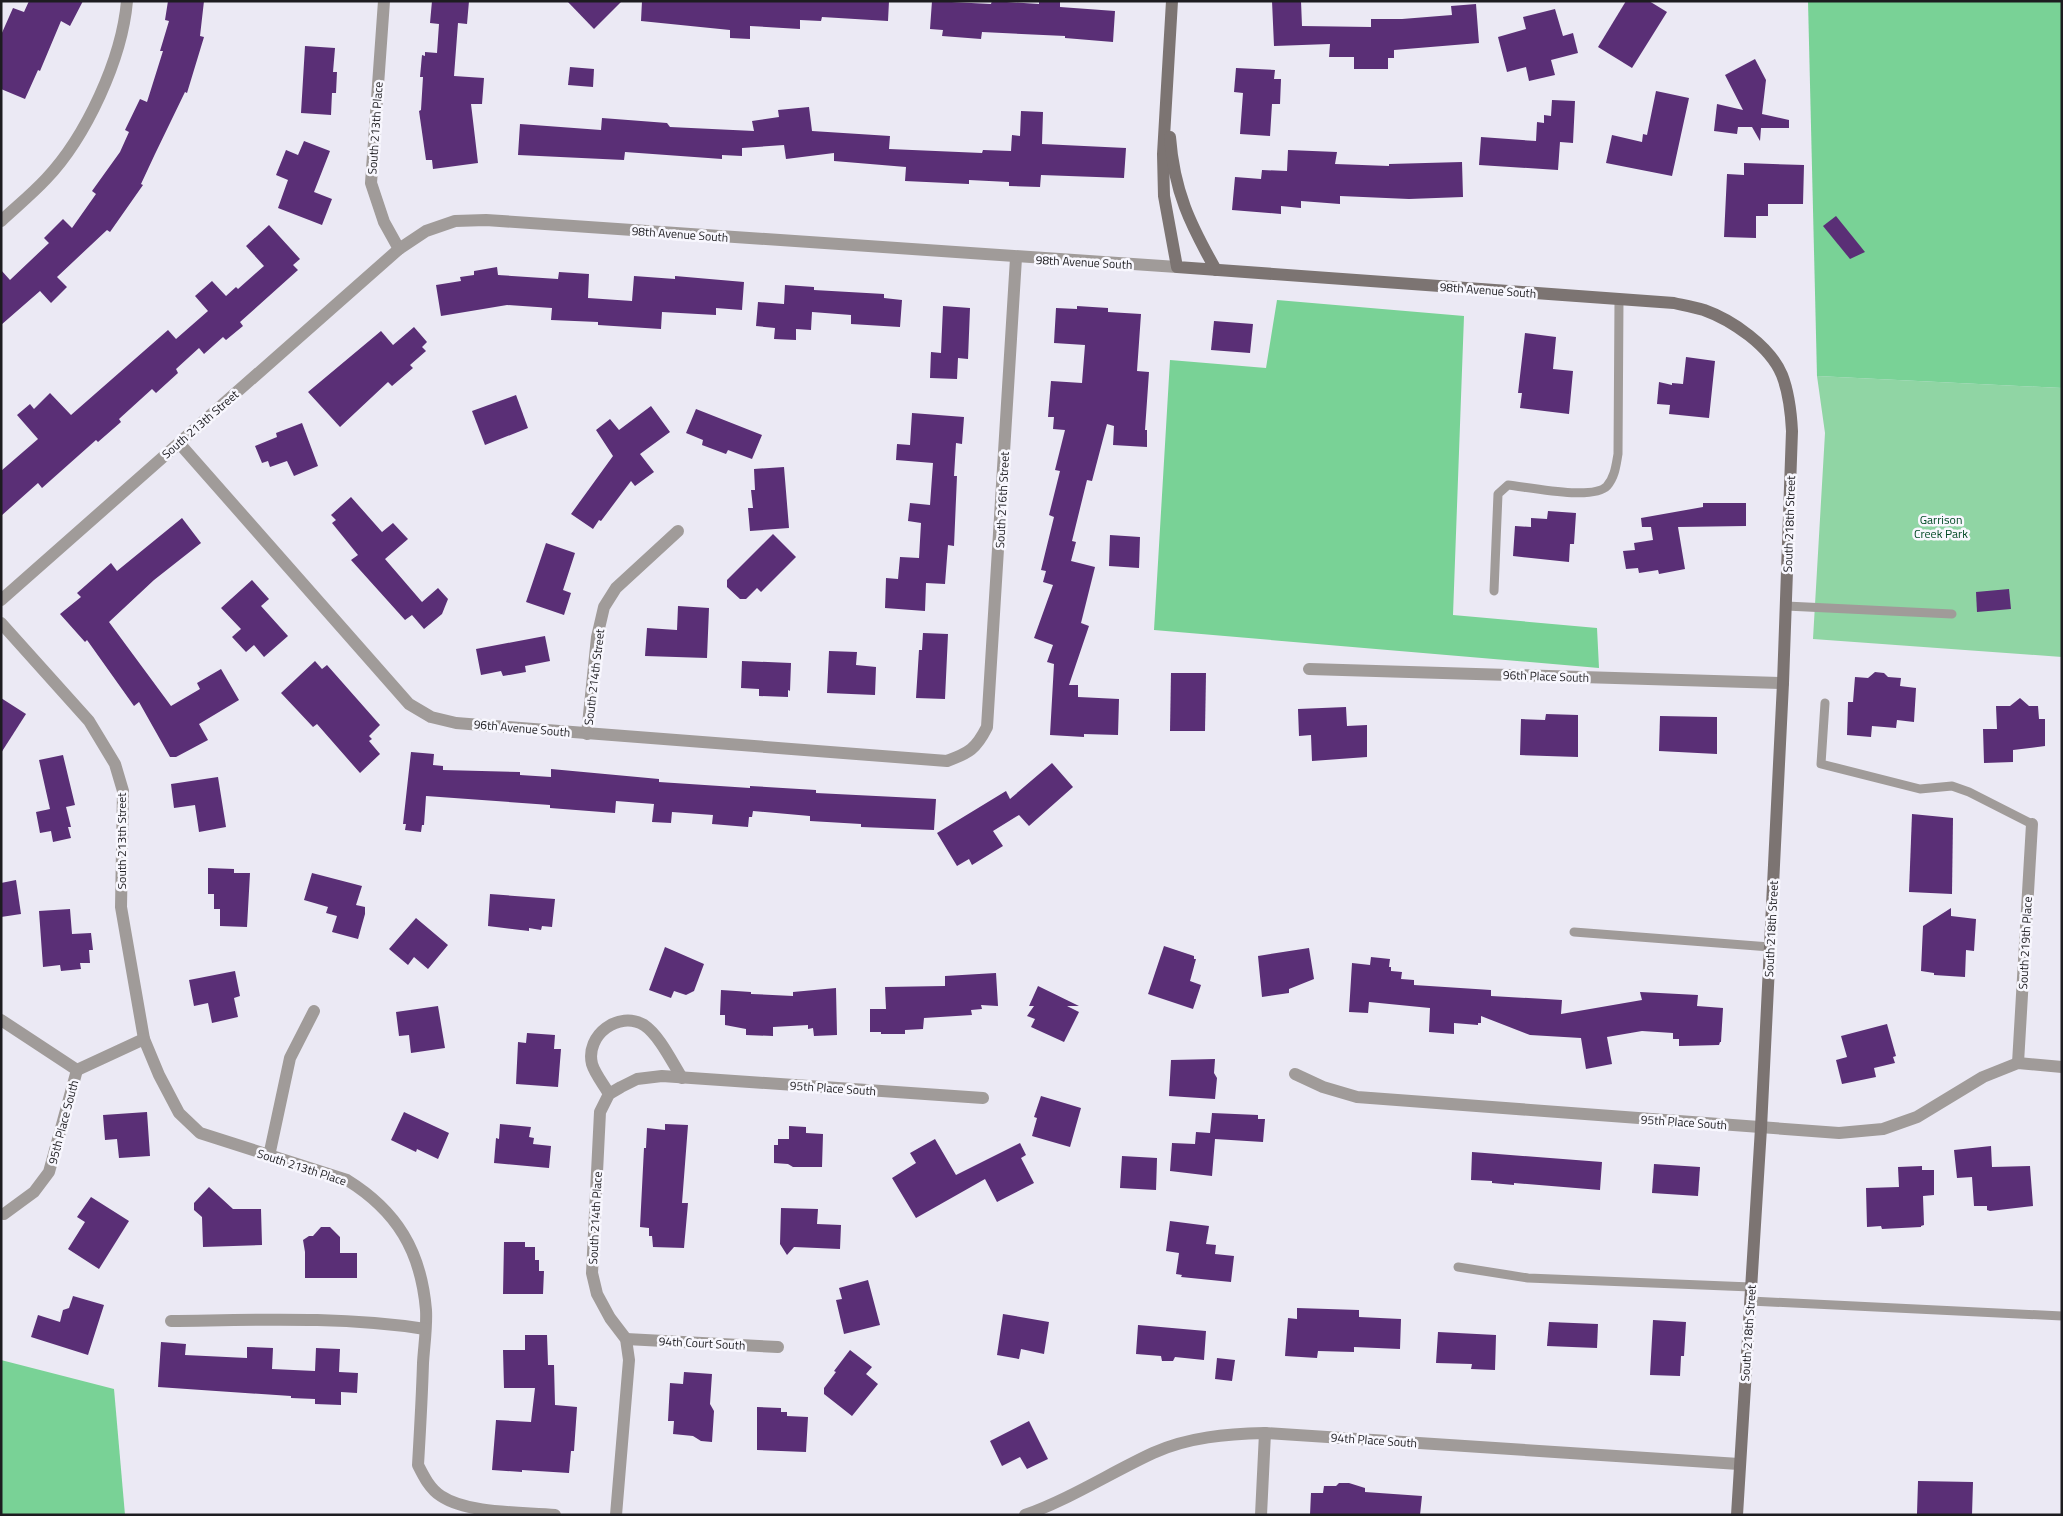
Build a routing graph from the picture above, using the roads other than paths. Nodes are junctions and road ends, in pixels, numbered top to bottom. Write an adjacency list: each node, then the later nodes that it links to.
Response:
1 (127, 1): 5 (street)
2 (384, 1): 6 (street, South 213th Place)
3 (1172, 1): 4 (street)
4 (1167, 100): 8 (street); 9 (street)
5 (1, 221)
6 (399, 249): 7 (street, 98th Avenue South); 12 (street, South 213th Street)
7 (1016, 258): 8 (street, 98th Avenue South); 23 (street, South 216th Street)
8 (1177, 267): 9 (street, 98th Avenue South)
9 (1216, 270): 10 (street, 98th Avenue South)
10 (1619, 299): 11 (street, 98th Avenue South); 14 (lane)
11 (1764, 349): 16 (street, South 218th Street)
12 (179, 443): 15 (street, South 213th Street); 22 (street, 96th Avenue South)
13 (678, 531): 22 (street, South 214th Street)
14 (1494, 591)
15 (1, 600)
16 (1786, 606): 17 (lane); 20 (street, South 218th Street)
17 (1952, 614)
18 (1, 623): 29 (street, South 213th Street)
19 (1309, 669): 20 (street, 96th Place South)
20 (1784, 684): 26 (street, South 218th Street)
21 (1825, 703): 24 (lane)
22 (587, 734): 23 (street, 96th Avenue South)
23 (980, 741)
24 (2032, 824): 30 (street, South 219th Place)
25 (1574, 932): 26 (lane)
26 (1770, 947): 37 (street, South 218th Street)
27 (314, 1011): 38 (street)
28 (1, 1020): 32 (street)
29 (144, 1039): 32 (street); 38 (street, South 213th Place)
30 (2018, 1063): 31 (street, 95th Place South); 37 (street, 95th Place South)
31 (2062, 1067)
32 (77, 1070): 39 (street, 95th Place South)
33 (1295, 1074): 37 (street, 95th Place South)
34 (682, 1078): 35 (street, 95th Place South); 35 (street); 36 (street, 95th Place South)
35 (609, 1094): 46 (street, South 214th Place)
36 (983, 1098)
37 (1761, 1128): 41 (street, South 218th Street)
38 (269, 1156): 45 (street, South 213th Place)
39 (4, 1214)
40 (1458, 1267): 41 (lane)
41 (1751, 1286): 42 (street, South 218th Street)
42 (1750, 1301): 43 (lane); 49 (street, South 218th Street)
43 (2062, 1316)
44 (171, 1322): 45 (street)
45 (425, 1330): 50 (street, South 213th Place)
46 (626, 1339): 47 (street, 94th Court South); 51 (street)
47 (778, 1347)
48 (1265, 1433): 49 (street, 94th Place South); 52 (street, 94th Place South); 53 (street)
49 (1739, 1464): 54 (street, South 218th Street)
50 (555, 1515)
51 (616, 1515)
52 (1025, 1515)
53 (1261, 1515)
54 (1737, 1515)

